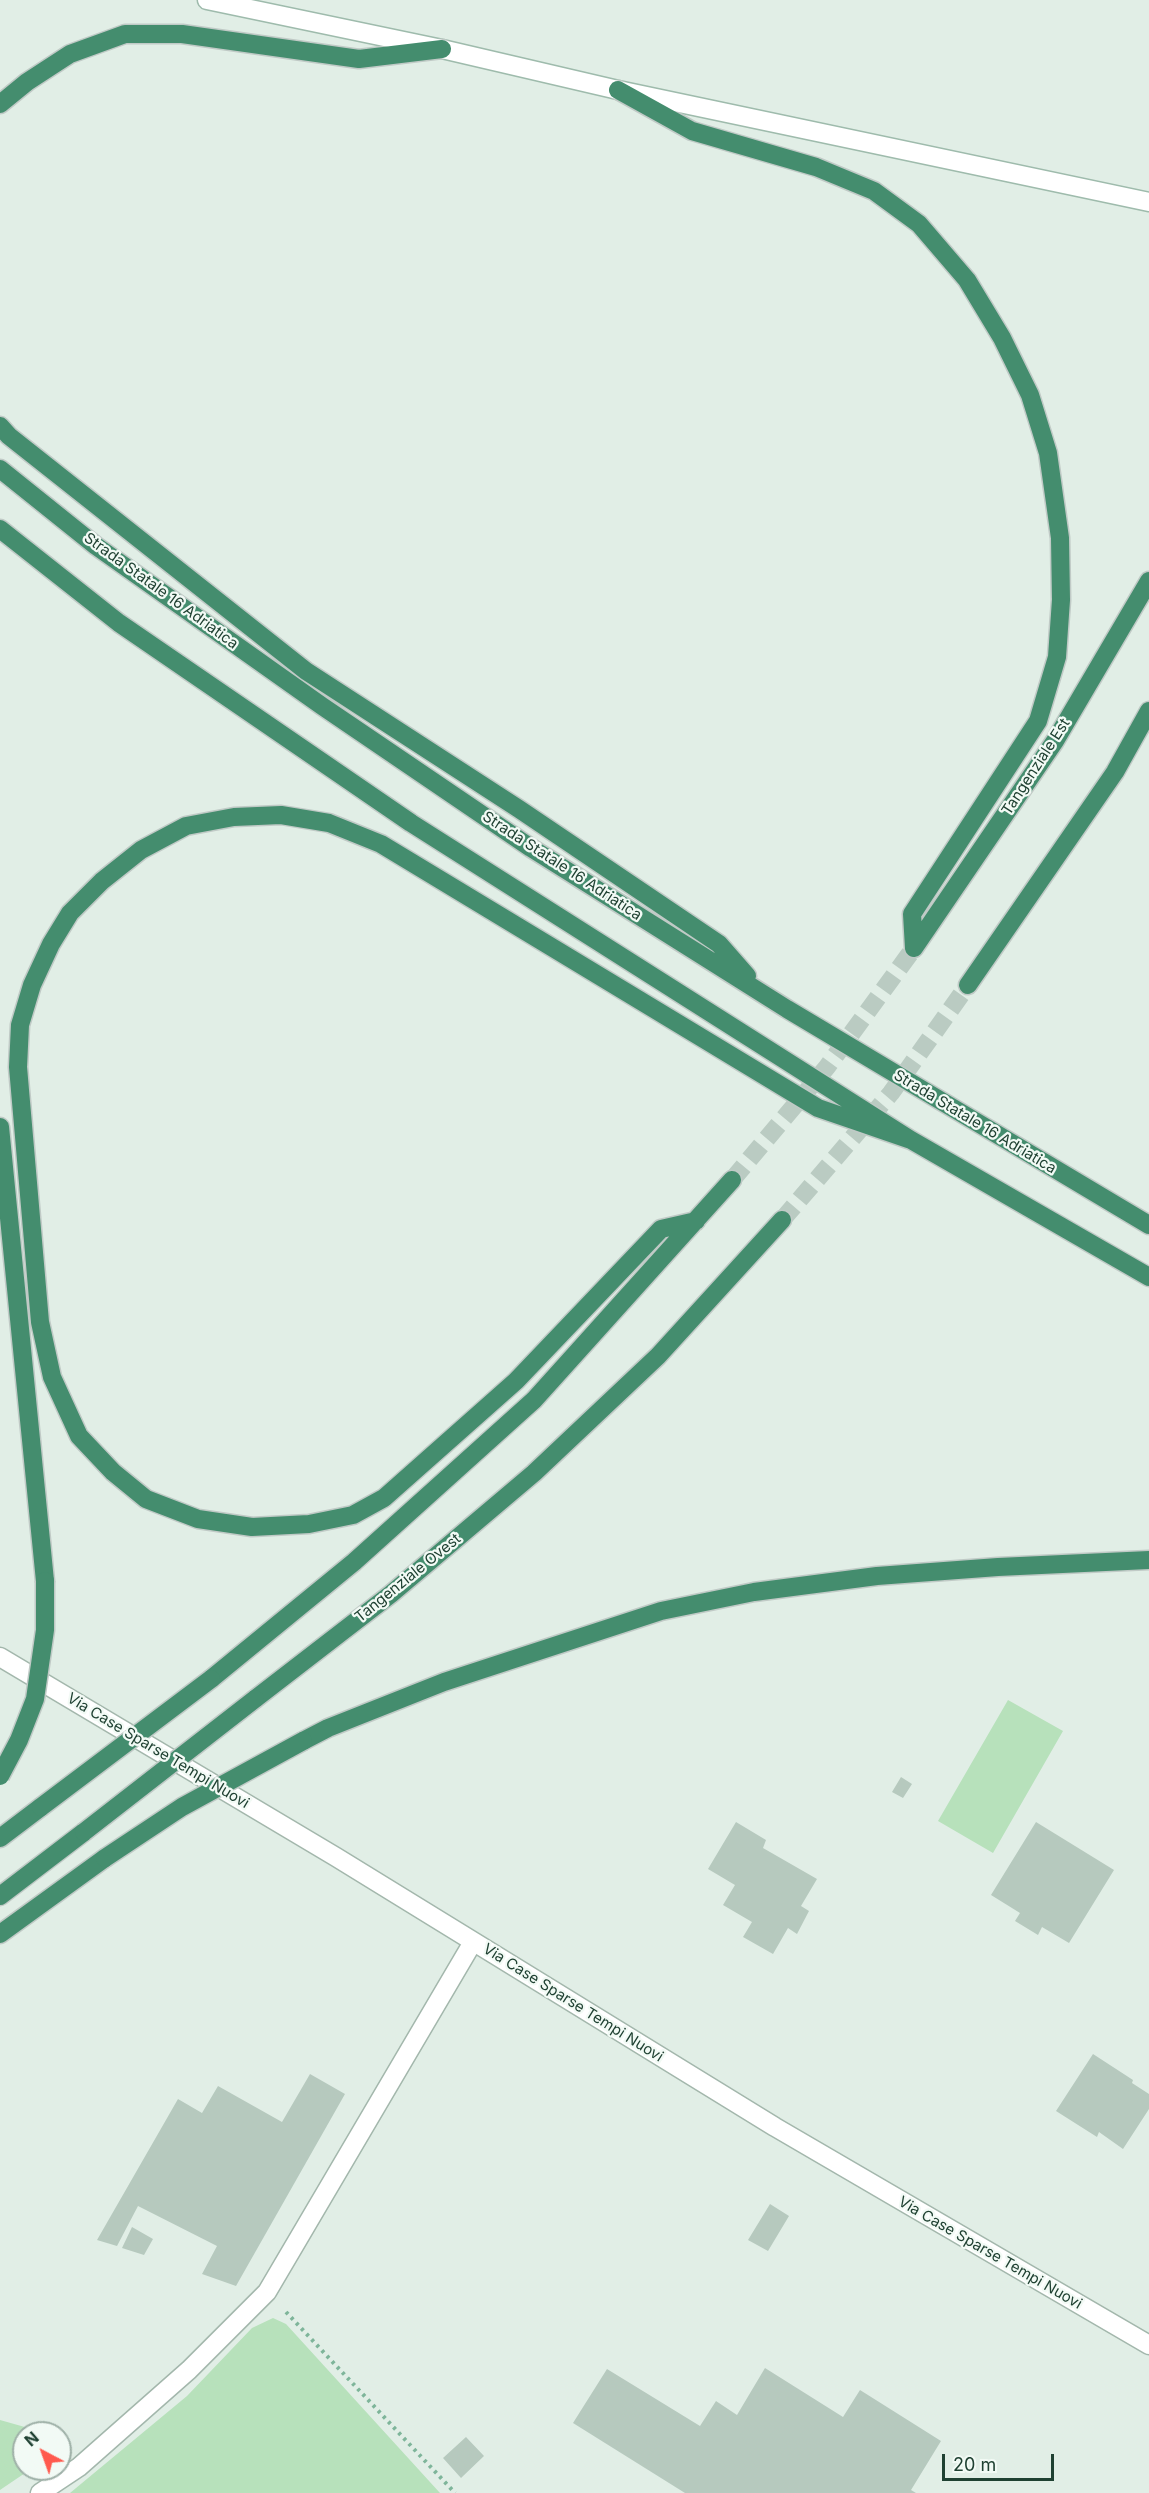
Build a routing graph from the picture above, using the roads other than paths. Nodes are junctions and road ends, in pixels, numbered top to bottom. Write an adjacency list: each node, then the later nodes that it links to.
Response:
1 (207, 0): 2 (street)
2 (442, 49): 3 (street); 4 (highway)
3 (618, 90): 5 (street); 9 (highway, Tangenziale Est)
4 (0, 104)
5 (1149, 202)
6 (0, 426): 12 (highway)
7 (0, 469): 12 (highway, Strada Statale 16 Adriatica)
8 (0, 529): 14 (highway)
9 (1149, 581)
10 (1149, 711): 11 (highway)
11 (968, 985)
12 (762, 993): 18 (highway, Strada Statale 16 Adriatica)
13 (0, 1127): 22 (highway, bridge)
14 (911, 1140): 17 (highway); 19 (highway)
15 (732, 1180): 17 (highway)
16 (782, 1220): 24 (highway, Tangenziale Ovest, bridge)
17 (696, 1221): 23 (highway, bridge)
18 (1149, 1225)
19 (1149, 1277)
20 (1149, 1560): 25 (highway, bridge)
21 (0, 1657): 26 (street, Via Case Sparse Tempi Nuovi)
22 (0, 1776)
23 (0, 1838)
24 (0, 1896)
25 (0, 1934)
26 (473, 1942): 27 (street, Via Case Sparse Tempi Nuovi); 28 (street)
27 (1149, 2345)
28 (40, 2493)

